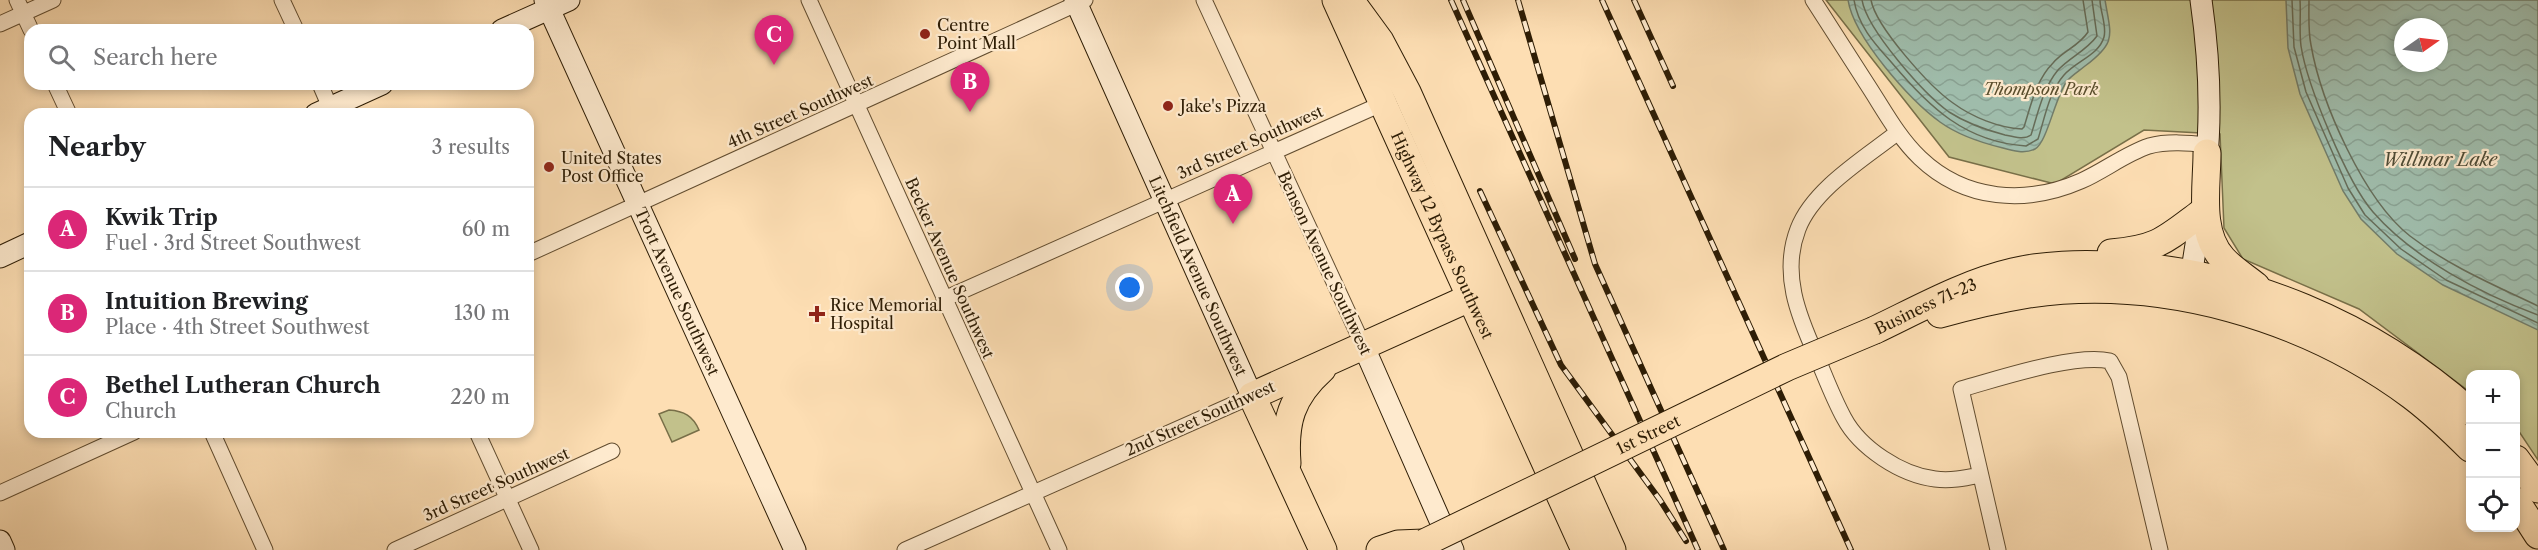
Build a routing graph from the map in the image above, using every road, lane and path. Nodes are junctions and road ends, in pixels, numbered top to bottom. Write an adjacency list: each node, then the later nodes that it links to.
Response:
1 (53, 0): 12 (street)
2 (282, 0): 15 (street)
3 (569, 0): 11 (street)
4 (809, 0): 22 (street, Becker Avenue Southwest)
5 (1204, 0): 28 (street, Benson Avenue Southwest)
6 (1336, 0): 21 (highway, Highway 12 Bypass Southwest)
7 (1350, 0): 20 (highway, Highway 12 Bypass Southwest)
8 (1813, 0): 26 (street)
9 (2201, 0): 27 (street)
10 (1079, 1): 22 (street, 4th Street Southwest); 29 (street, Litchfield Avenue Southwest)
11 (547, 4): 16 (street); 30 (street, Trott Avenue Southwest)
12 (20, 7): 13 (street); 14 (street)
13 (0, 24)
14 (28, 24)
15 (293, 24)
16 (512, 24)
17 (58, 90): 23 (street)
18 (322, 90): 24 (street)
19 (370, 90): 25 (street)
20 (1407, 92): 21 (street, 3rd Street Southwest); 37 (highway, Highway 12 Bypass Southwest)
21 (1383, 103): 28 (street, 3rd Street Southwest); 39 (highway, Highway 12 Bypass Southwest)
22 (856, 105): 30 (street, 4th Street Southwest); 40 (street, Becker Avenue Southwest)
23 (66, 108)
24 (326, 108)
25 (335, 108)
26 (1898, 132): 27 (street); 51 (street)
27 (2208, 149): 31 (street); 38 (highway)
28 (1273, 151): 29 (street, 3rd Street Southwest); 42 (street, Benson Avenue Southwest)
29 (1164, 201): 40 (street, 3rd Street Southwest); 43 (street, Litchfield Avenue Southwest)
30 (638, 204): 33 (street, 4th Street Southwest); 65 (street, Trott Avenue Southwest)
31 (2201, 213): 35 (highway); 36 (street)
32 (24, 246): 34 (street)
33 (534, 251)
34 (0, 257)
35 (2013, 272): 36 (highway, Business 71-23); 41 (highway, Business 71-23)
36 (2189, 285): 38 (highway, Business 71-23); 41 (highway, Business 71-23); 48 (highway, Business 71-23)
37 (1494, 286): 39 (highway, 2nd Street Southwest); 72 (highway, Highway 12 Bypass Southwest)
38 (2263, 293): 44 (highway, Business 71-23)
39 (1470, 298): 42 (highway, 2nd Street Southwest); 71 (highway, Highway 12 Bypass Southwest)
40 (944, 299): 54 (street, Becker Avenue Southwest)
41 (1875, 330): 59 (highway, 1st Street, bridge)
42 (1354, 349): 43 (highway, 2nd Street Southwest); 52 (highway); 59 (street, Benson Avenue Southwest)
43 (1251, 396): 52 (highway, Litchfield Avenue Southwest); 54 (street, 2nd Street Southwest)
44 (2466, 409)
45 (121, 438): 55 (street)
46 (215, 438): 62 (street)
47 (480, 438): 56 (street)
48 (2466, 444)
49 (612, 451): 56 (street, 3rd Street Southwest)
50 (2520, 464): 53 (highway)
51 (1980, 476): 73 (street); 74 (street)
52 (1291, 485): 68 (highway, Litchfield Avenue Southwest)
53 (2538, 489)
54 (1033, 492): 66 (street, 2nd Street Southwest); 67 (street, Becker Avenue Southwest)
55 (0, 493)
56 (508, 499): 63 (street, 3rd Street Southwest); 64 (street)
57 (2520, 507): 58 (highway)
58 (2538, 535)
59 (1428, 540): 69 (highway, 1st Street); 70 (street, Benson Avenue Southwest)
60 (0, 542): 61 (street)
61 (4, 550)
62 (265, 550)
63 (395, 550)
64 (531, 550)
65 (795, 550)
66 (905, 550)
67 (1059, 550)
68 (1323, 550)
69 (1380, 550)
70 (1454, 550)
71 (1585, 550)
72 (1612, 550)
73 (1998, 550)
74 (2160, 550)

